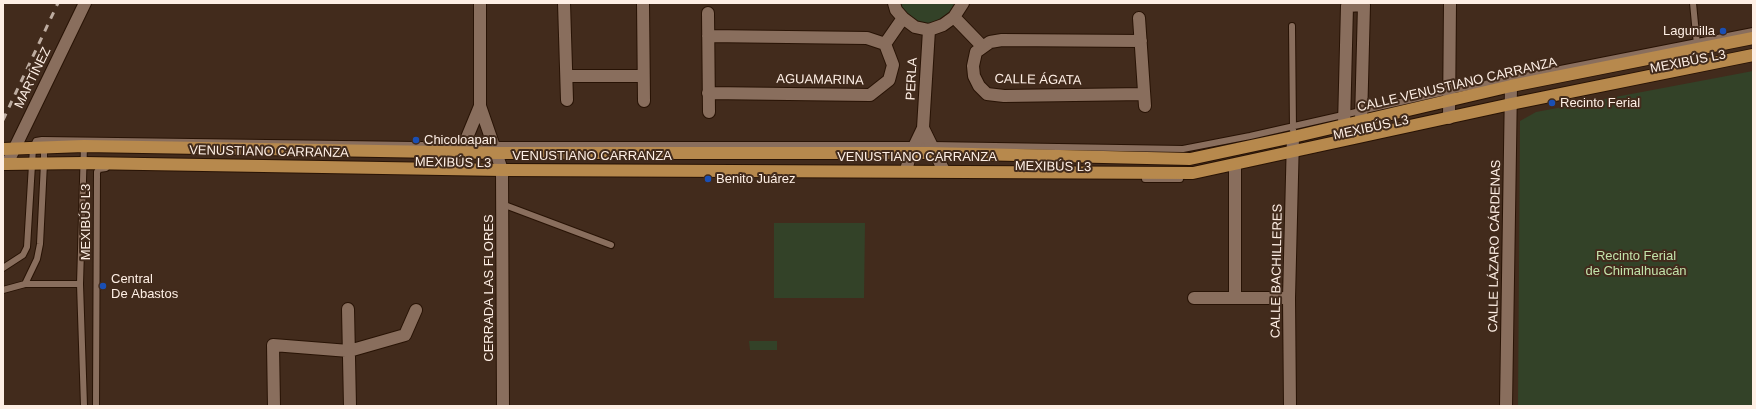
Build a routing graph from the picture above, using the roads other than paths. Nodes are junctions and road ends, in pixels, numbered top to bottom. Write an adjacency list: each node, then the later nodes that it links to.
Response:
1 (85, 3): 43 (street, MARTÍNEZ)
2 (480, 3): 33 (street)
3 (564, 3): 24 (street)
4 (643, 3): 25 (street)
5 (894, 3): 11 (street)
6 (963, 3): 10 (street)
7 (1450, 3): 30 (street)
8 (1693, 3): 21 (lane)
9 (708, 13): 16 (street)
10 (954, 17): 14 (street); 20 (street)
11 (903, 18): 14 (street); 19 (street)
12 (1139, 18): 18 (street)
13 (1292, 26): 40 (lane)
14 (929, 30): 39 (street, PERLA)
15 (1753, 31): 21 (lane, MEXIBÚS L3)
16 (708, 36): 19 (street); 29 (street)
17 (1753, 38): 21 (main road, CALLE VENUSTIANO CARRANZA)
18 (1141, 41): 20 (street); 20 (street, CALLE ÁGATA)
19 (885, 44): 29 (street, AGUAMARINA)
20 (982, 46)
21 (1697, 46): 26 (main road, CALLE VENUSTIANO CARRANZA); 30 (lane, MEXIBÚS L3)
22 (1753, 54): 34 (main road)
23 (1753, 61): 34 (lane, MEXIBÚS L3)
24 (567, 76): 25 (street); 31 (street)
25 (643, 76): 32 (street)
26 (1511, 86): 30 (main road, CALLE VENUSTIANO CARRANZA); 34 (street, CALLE LÁZARO CÁRDENAS)
27 (1345, 88): 28 (street); 28 (street); 38 (street)
28 (1362, 89): 36 (street)
29 (708, 93): 35 (street)
30 (1449, 96): 36 (main road, CALLE VENUSTIANO CARRANZA); 37 (street)
31 (567, 100)
32 (644, 100)
33 (480, 106): 44 (street); 45 (street, CERRADA LAS FLORES)
34 (1511, 107): 37 (main road); 48 (lane, MEXIBÚS L3); 78 (street, CALLE LÁZARO CÁRDENAS)
35 (709, 112)
36 (1361, 116): 38 (main road, CALLE VENUSTIANO CARRANZA)
37 (1449, 118): 48 (main road)
38 (1344, 120): 40 (main road, CALLE VENUSTIANO CARRANZA)
39 (924, 128): 46 (street, PERLA); 47 (street, PERLA)
40 (1293, 132): 47 (lane, MEXIBÚS L3); 48 (street, CALLE BACHILLERES); 49 (main road, CALLE VENUSTIANO CARRANZA)
41 (84, 146): 42 (main road, VENUSTIANO CARRANZA); 44 (main road, VENUSTIANO CARRANZA); 51 (lane)
42 (38, 148): 43 (main road, VENUSTIANO CARRANZA); 44 (lane, MEXIBÚS L3); 50 (lane); 53 (lane)
43 (9, 149): 52 (street, MARTÍNEZ)
44 (462, 149): 45 (main road, VENUSTIANO CARRANZA); 55 (street)
45 (495, 149): 46 (main road, VENUSTIANO CARRANZA); 58 (street, CERRADA LAS FLORES)
46 (913, 149): 47 (main road, VENUSTIANO CARRANZA); 56 (street, PERLA)
47 (935, 149): 49 (main road, VENUSTIANO CARRANZA); 57 (street, PERLA)
48 (1293, 154): 54 (main road); 68 (street, CALLE BACHILLERES)
49 (1166, 159): 59 (main road)
50 (44, 163): 51 (main road, VENUSTIANO CARRANZA); 53 (main road, VENUSTIANO CARRANZA); 63 (lane)
51 (84, 163): 55 (main road, VENUSTIANO CARRANZA); 64 (lane)
52 (5, 164): 53 (main road, VENUSTIANO CARRANZA)
53 (31, 164): 62 (lane)
54 (1235, 167): 58 (lane, MEXIBÚS L3); 59 (main road, VENUSTIANO CARRANZA); 67 (street)
55 (458, 169): 58 (main road, VENUSTIANO CARRANZA)
56 (906, 170): 57 (main road, VENUSTIANO CARRANZA); 58 (main road, VENUSTIANO CARRANZA)
57 (944, 171): 59 (main road, VENUSTIANO CARRANZA)
58 (502, 172): 60 (street, CERRADA LAS FLORES); 73 (lane, MEXIBÚS L3)
59 (1168, 173)
60 (502, 204): 61 (lane); 76 (street, CERRADA LAS FLORES)
61 (611, 245)
62 (3, 268)
63 (25, 284): 64 (lane); 65 (lane)
64 (80, 284): 72 (lane)
65 (3, 290)
66 (1194, 298): 67 (street)
67 (1235, 298): 68 (street)
68 (1289, 298): 77 (street, CALLE BACHILLERES)
69 (348, 309): 71 (street)
70 (416, 310): 71 (street)
71 (349, 350): 74 (street); 75 (street)
72 (84, 406)
73 (96, 406)
74 (274, 406)
75 (350, 406)
76 (503, 406)
77 (1290, 406)
78 (1506, 406)

